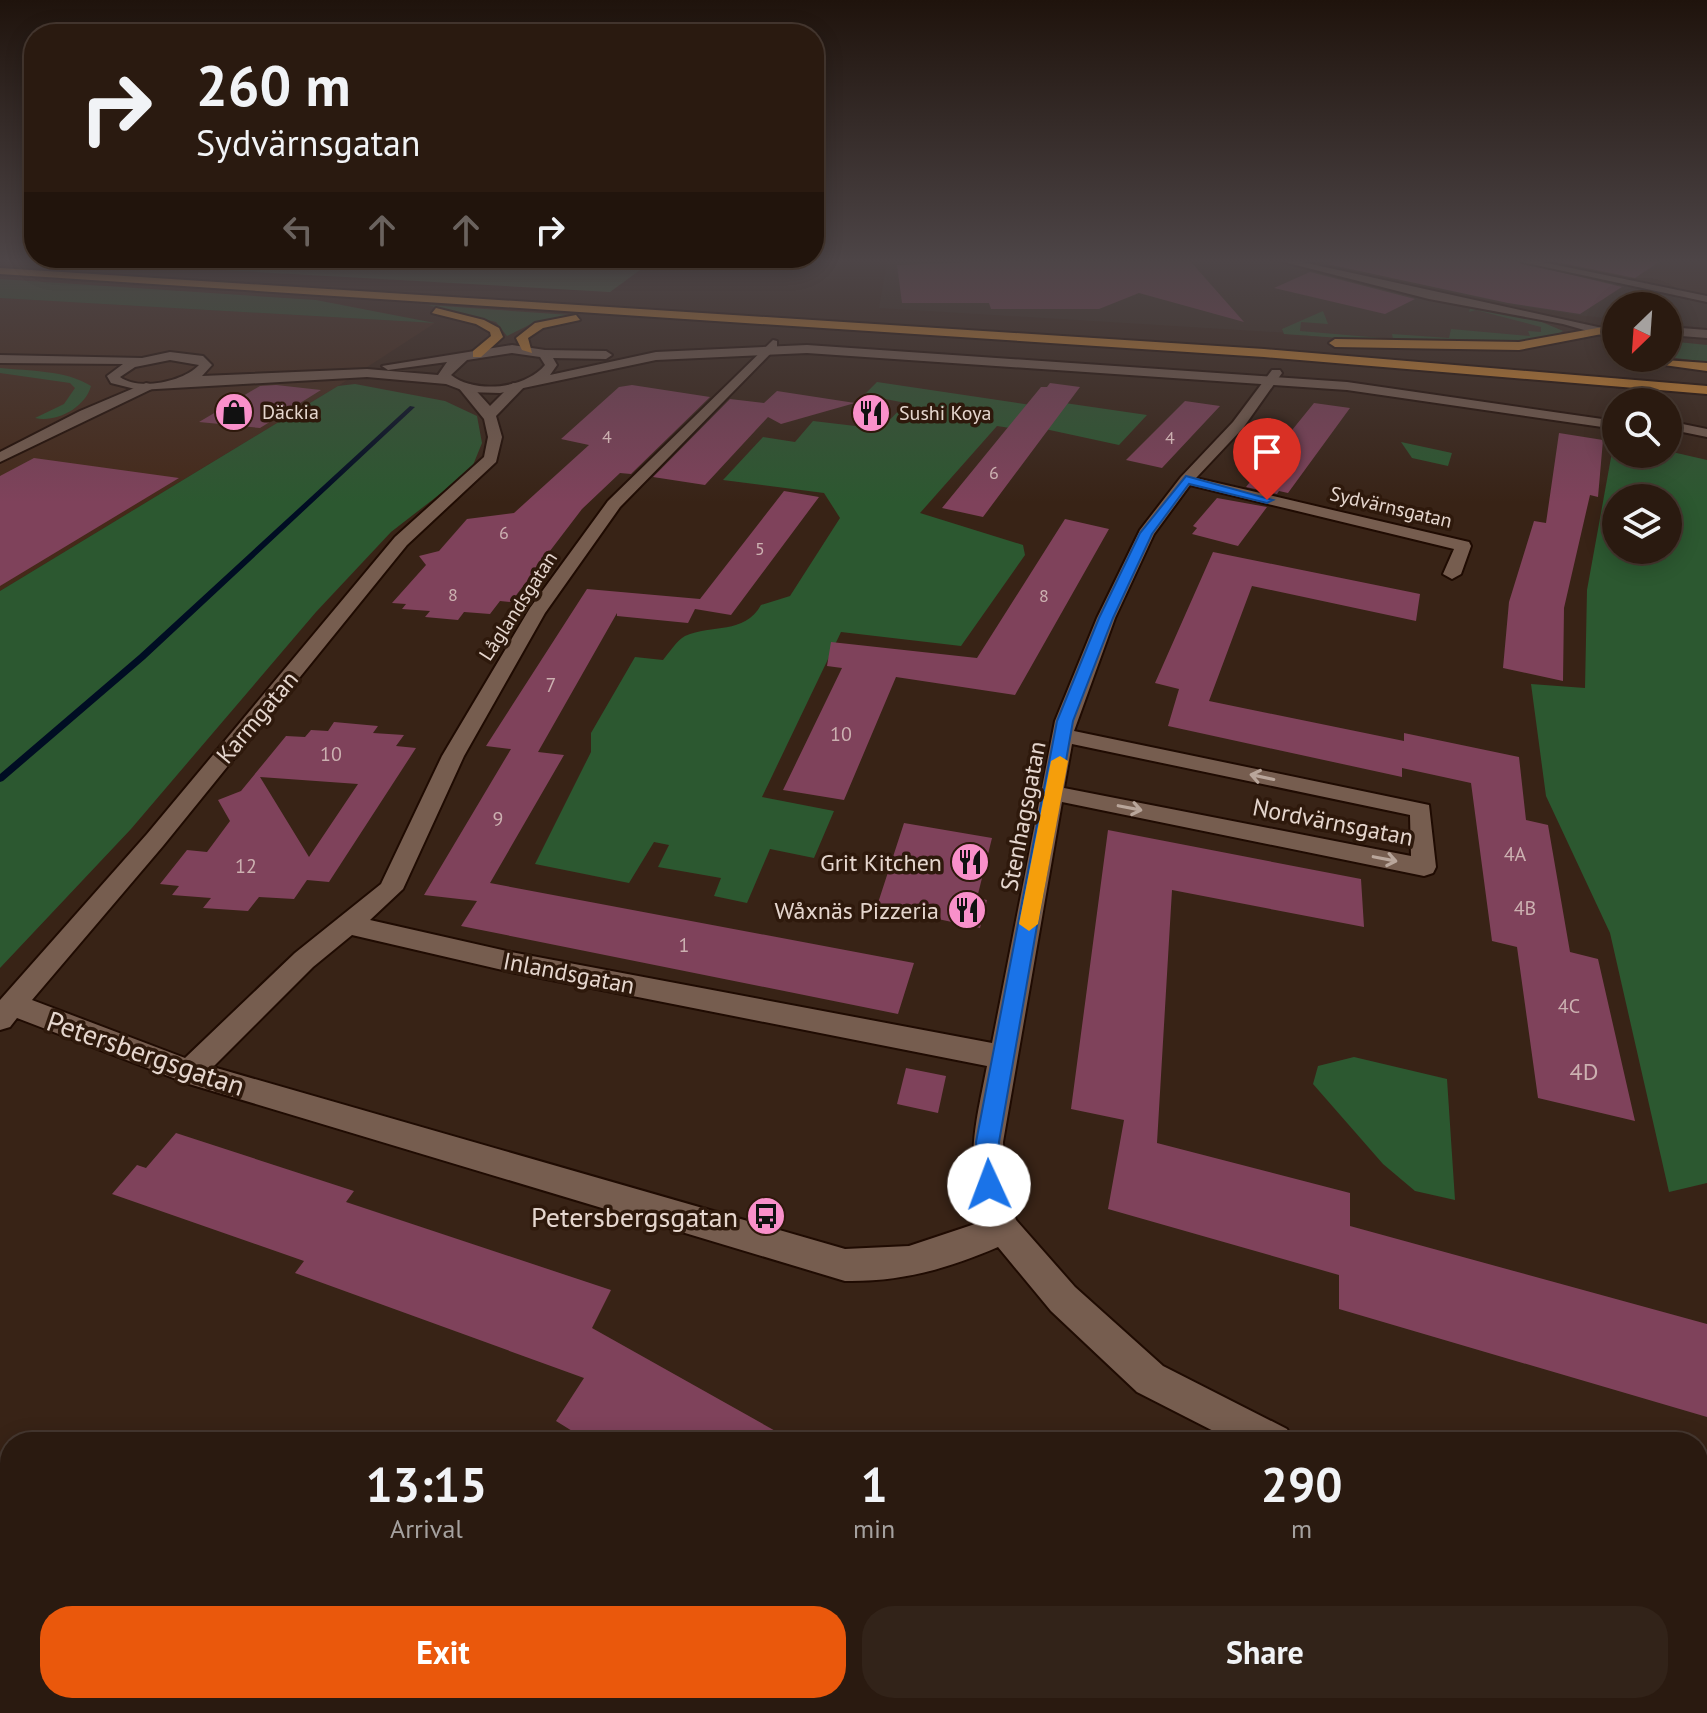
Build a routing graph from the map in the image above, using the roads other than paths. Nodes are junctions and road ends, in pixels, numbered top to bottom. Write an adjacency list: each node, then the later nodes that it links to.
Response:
1 (489, 342): 10 (highway)
2 (524, 342): 8 (highway)
3 (1095, 342): 24 (highway)
4 (1276, 342): 17 (highway)
5 (1311, 342): 6 (highway)
6 (1546, 342)
7 (771, 346): 9 (street); 16 (street); 21 (street); 38 (street, Låglandsgatan)
8 (528, 350): 9 (street); 10 (street)
9 (545, 354): 21 (street)
10 (473, 355): 14 (street); 19 (street)
11 (0, 359): 12 (street); 18 (street)
12 (148, 359): 14 (street); 18 (street)
13 (1682, 364): 15 (highway)
14 (206, 365): 20 (street)
15 (1707, 367)
16 (1274, 376): 27 (street); 28 (street); 34 (street, Stenhagsgatan)
17 (1707, 378)
18 (115, 380): 22 (street); 26 (street)
19 (448, 380): 20 (street); 23 (street)
20 (180, 381): 22 (street)
21 (524, 385): 23 (street); 25 (street)
22 (151, 386): 26 (street)
23 (465, 387): 25 (street)
24 (1707, 390)
25 (491, 413): 39 (street, Karmgatan)
26 (85, 414): 33 (street)
27 (1602, 414)
28 (1602, 423)
29 (1682, 428): 30 (street)
30 (1707, 433)
31 (1682, 436): 32 (street)
32 (1707, 440)
33 (0, 458)
34 (1186, 480): 35 (street, Sydvärnsgatan); 36 (street, Stenhagsgatan)
35 (1452, 574)
36 (1065, 736): 37 (street, Stenhagsgatan); 37 (street, Nordvärnsgatan, one-way to 36)
37 (1053, 793): 40 (street, Stenhagsgatan)
38 (350, 925): 40 (street, Inlandsgatan); 41 (street)
39 (7, 1012): 41 (street, Petersbergsgatan)
40 (1003, 1057): 42 (street, Stenhagsgatan)
41 (189, 1072): 42 (street, Petersbergsgatan)
42 (1003, 1229): 43 (street)
43 (1254, 1432)

